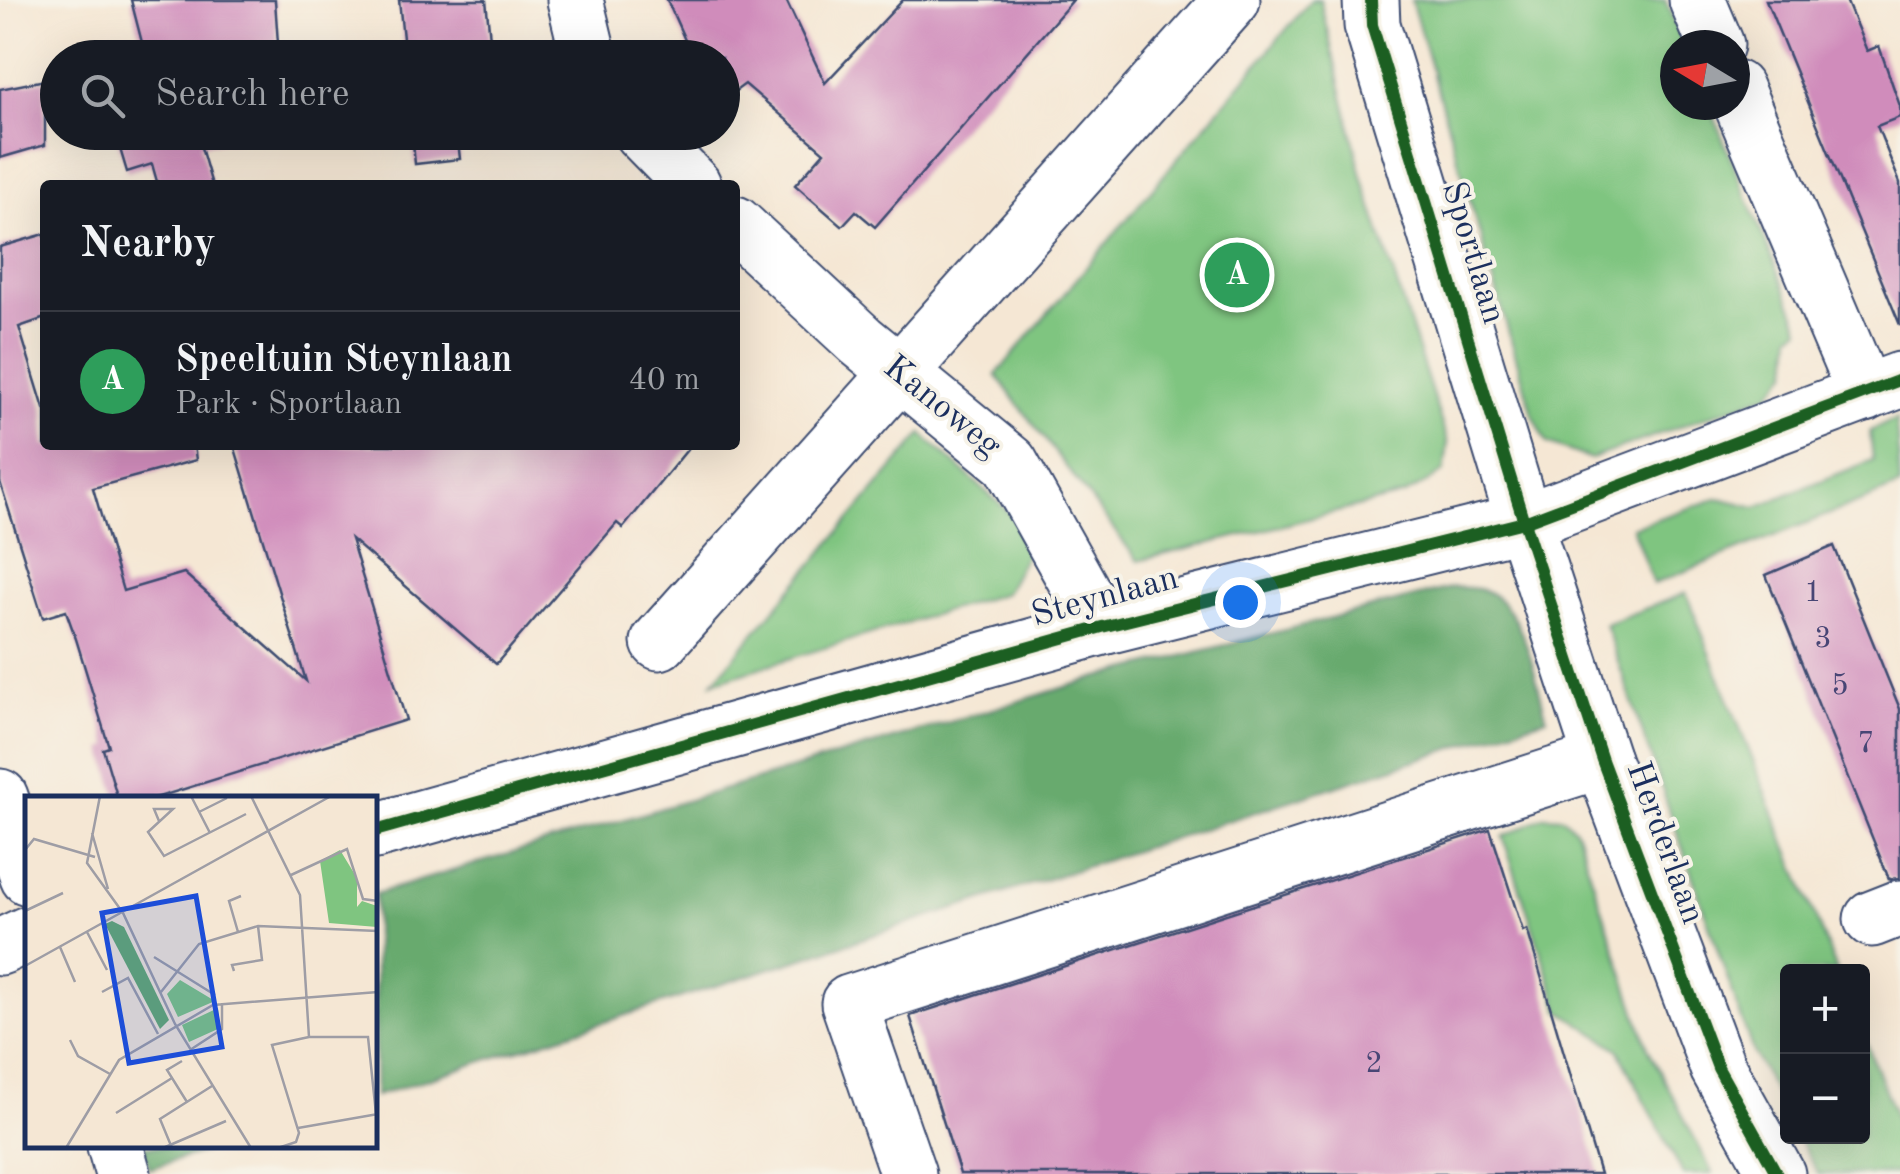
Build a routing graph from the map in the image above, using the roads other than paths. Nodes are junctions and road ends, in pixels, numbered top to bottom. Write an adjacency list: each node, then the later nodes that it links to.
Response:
1 (575, 0): 6 (street)
2 (1232, 0): 11 (street)
3 (1371, 0): 13 (street, Sportlaan)
4 (1697, 0): 5 (street)
5 (1710, 30)
6 (585, 40)
7 (1750, 119): 12 (street)
8 (659, 150): 9 (street)
9 (687, 180)
10 (740, 228): 11 (street, Kanoweg)
11 (900, 372): 14 (street, Kanoweg); 15 (street)
12 (1882, 387): 13 (street, Steynlaan)
13 (1524, 522): 14 (street, Steynlaan); 16 (street, Herderlaan)
14 (1102, 627): 18 (street, Steynlaan)
15 (660, 642)
16 (1602, 760): 24 (street); 25 (street, Herderlaan)
17 (0, 797): 19 (street)
18 (378, 830)
19 (25, 868)
20 (25, 935): 21 (street)
21 (0, 947)
22 (115, 1149): 23 (street)
23 (124, 1174)
24 (908, 1174)
25 (1776, 1174)

